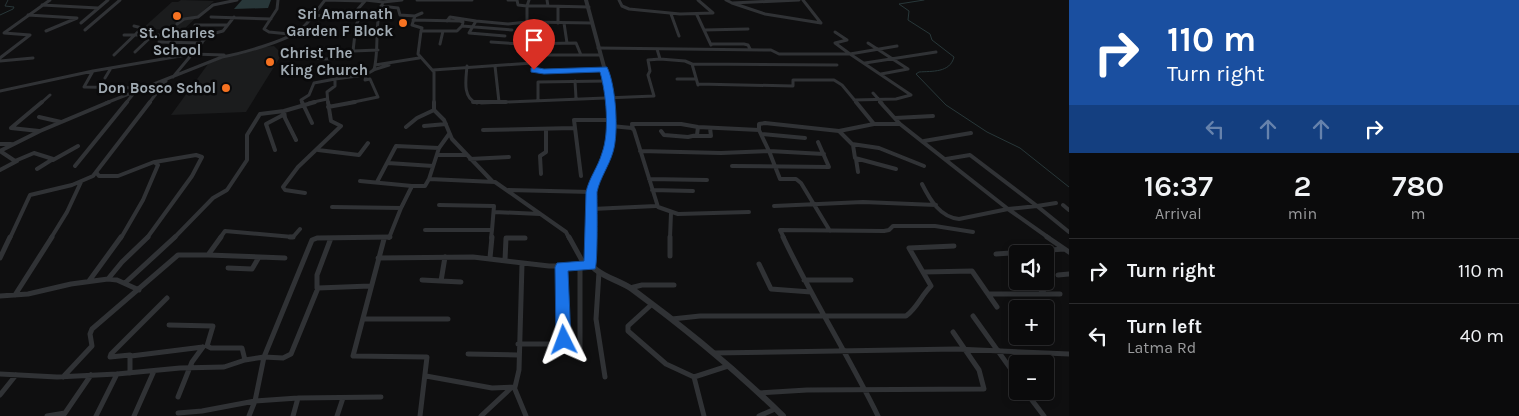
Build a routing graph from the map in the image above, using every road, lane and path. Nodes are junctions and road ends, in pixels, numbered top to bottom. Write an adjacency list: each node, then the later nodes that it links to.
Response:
1 (50, 0): 24 (street)
2 (108, 0): 31 (street)
3 (120, 0): 59 (street)
4 (237, 0): 52 (street)
5 (278, 0): 42 (street)
6 (325, 0): 7 (street); 38 (street)
7 (365, 0): 22 (street); 34 (street)
8 (402, 0): 22 (street)
9 (417, 0): 10 (street)
10 (472, 0)
11 (508, 0): 12 (street)
12 (517, 0): 26 (street)
13 (529, 0): 26 (street)
14 (547, 0): 27 (street)
15 (586, 0): 30 (street)
16 (619, 0): 35 (street)
17 (698, 0): 37 (street)
18 (726, 0): 23 (street)
19 (801, 0): 21 (street); 23 (street)
20 (565, 1): 29 (street)
21 (741, 1): 23 (street)
22 (383, 2): 25 (street)
23 (732, 3)
24 (42, 5): 31 (street); 36 (street)
25 (381, 6): 32 (street); 39 (street)
26 (527, 6): 27 (street); 46 (street)
27 (548, 6): 28 (street)
28 (558, 7): 29 (street); 49 (street)
29 (566, 7): 30 (street)
30 (589, 7): 51 (street)
31 (98, 8): 47 (street)
32 (377, 13): 34 (street); 87 (street)
33 (422, 13): 39 (street)
34 (360, 14): 38 (street); 88 (street)
35 (671, 14): 37 (street); 73 (street)
36 (28, 15): 62 (street); 66 (street)
37 (697, 15): 61 (street)
38 (313, 16): 68 (street)
39 (415, 16): 43 (street)
40 (210, 17): 41 (street)
41 (234, 17): 42 (street); 54 (street)
42 (272, 18): 68 (street)
43 (413, 20): 44 (street); 63 (street)
44 (447, 21): 45 (street); 56 (street)
45 (476, 21): 46 (street); 57 (street)
46 (527, 22): 48 (street); 80 (street)
47 (81, 23)
48 (547, 23): 49 (street); 81 (street)
49 (558, 23): 50 (street)
50 (564, 23): 51 (street); 77 (street)
51 (592, 23): 84 (street)
52 (177, 24)
53 (195, 25): 54 (street)
54 (227, 25): 71 (street)
55 (134, 26): 70 (street)
56 (462, 26): 57 (street); 64 (street)
57 (472, 26): 60 (street); 72 (street)
58 (748, 29): 61 (street)
59 (85, 30)
60 (512, 30)
61 (704, 30): 82 (street)
62 (46, 31)
63 (422, 31): 64 (street); 100 (street)
64 (443, 31): 79 (street)
65 (835, 32): 92 (street)
66 (2, 33): 101 (street)
67 (154, 34): 70 (street); 71 (street); 89 (street)
68 (293, 34): 94 (street)
69 (124, 35): 70 (street)
70 (136, 35): 93 (street)
71 (208, 35): 75 (street)
72 (505, 36)
73 (679, 36)
74 (159, 42): 75 (street)
75 (202, 42): 91 (street)
76 (492, 42): 80 (street)
77 (568, 43): 81 (street); 96 (street)
78 (868, 43): 86 (street)
79 (440, 44)
80 (528, 44): 81 (street)
81 (551, 44)
82 (711, 46): 85 (street); 92 (street)
83 (897, 46): 86 (street)
84 (598, 48): 85 (street); 97 (street)
85 (657, 49): 102 (street)
86 (878, 49): 92 (street); 103 (street)
87 (378, 50): 88 (street); 107 (street)
88 (353, 51): 98 (street)
89 (135, 52)
90 (936, 52): 103 (street)
91 (192, 54): 94 (street); 111 (street); 119 (street)
92 (850, 54): 105 (street)
93 (114, 55)
94 (227, 55): 119 (street)
95 (547, 55): 96 (street)
96 (581, 55): 97 (street)
97 (600, 55): 112 (street)
98 (298, 57)
99 (33, 58): 101 (street)
100 (419, 58): 104 (street); 114 (street)
101 (0, 59)
102 (660, 59): 106 (street); 131 (street)
103 (893, 59): 105 (street); 117 (street)
104 (393, 62): 107 (street); 113 (street)
105 (864, 63): 117 (street)
106 (692, 64): 108 (street); 122 (street)
107 (375, 65): 113 (street)
108 (837, 65)
109 (467, 66): 110 (street); 114 (street); 137 (street)
110 (495, 66): 112 (street); 137 (street)
111 (111, 68): 115 (street); 118 (street)
112 (604, 69): 125 (street)
113 (373, 70): 116 (street)
114 (433, 70): 140 (street)
115 (93, 71): 126 (street); 127 (street)
116 (367, 74): 120 (street); 139 (street)
117 (881, 74): 136 (street)
118 (105, 78)
119 (172, 78): 123 (street)
120 (335, 79): 133 (street); 138 (street)
121 (677, 79): 122 (street)
122 (696, 79): 135 (street)
123 (166, 80): 126 (street); 200 (street)
124 (575, 81): 125 (street); 132 (street); 134 (street)
125 (607, 81): 131 (street)
126 (147, 87): 128 (street)
127 (0, 91)
128 (135, 92): 146 (street); 192 (street)
129 (873, 93): 136 (street)
130 (50, 95): 160 (street)
131 (610, 97): 132 (street); 145 (street)
132 (576, 98): 134 (street)
133 (327, 99): 138 (street); 139 (street)
134 (538, 100): 137 (street)
135 (854, 100): 136 (street); 149 (street)
136 (880, 100): 144 (street)
137 (499, 102)
138 (303, 104): 141 (street); 147 (street)
139 (328, 107): 178 (street)
140 (434, 110): 148 (street); 153 (street)
141 (284, 113): 168 (street); 177 (street); 272 (street)
142 (933, 116): 144 (street)
143 (39, 117): 146 (street)
144 (896, 118): 150 (street)
145 (611, 120): 152 (street); 155 (street)
146 (61, 122): 160 (street)
147 (312, 123)
148 (446, 124): 151 (street); 165 (street)
149 (874, 124): 150 (street); 162 (street)
150 (900, 124): 169 (street)
151 (424, 126)
152 (611, 126): 156 (street); 216 (street)
153 (406, 127)
154 (698, 127): 156 (street); 157 (street); 166 (street)
155 (574, 128): 158 (street); 203 (street)
156 (633, 128): 180 (street)
157 (710, 128): 163 (street); 166 (street)
158 (546, 129): 159 (street); 202 (street)
159 (483, 130)
160 (40, 131): 173 (street)
161 (661, 131): 166 (street)
162 (839, 131): 163 (street); 174 (street)
163 (760, 132): 167 (street); 181 (street)
164 (971, 133): 169 (street)
165 (449, 134): 176 (street); 184 (street)
166 (696, 136)
167 (805, 138)
168 (296, 140)
169 (924, 141): 187 (street)
170 (818, 142): 182 (street)
171 (368, 143): 178 (street)
172 (0, 144): 173 (street)
173 (13, 144): 179 (street)
174 (852, 144): 186 (street); 195 (street)
175 (78, 146): 188 (street)
176 (439, 148): 183 (street); 191 (street)
177 (275, 150)
178 (318, 150): 217 (street)
179 (0, 151): 189 (street)
180 (640, 151): 181 (street); 204 (street)
181 (769, 151): 182 (street); 196 (street)
182 (824, 154): 196 (street)
183 (437, 155): 184 (street); 193 (street)
184 (469, 157): 185 (street); 208 (street)
185 (509, 157)
186 (856, 159): 198 (street); 201 (street)
187 (946, 159): 225 (street); 229 (street)
188 (53, 160): 189 (street); 197 (street)
189 (18, 161): 199 (street)
190 (154, 162): 200 (street); 265 (street); 269 (street)
191 (388, 163): 193 (street); 210 (street)
192 (75, 166)
193 (433, 166): 205 (street)
194 (732, 166): 196 (street)
195 (924, 166)
196 (775, 167): 218 (street)
197 (37, 169)
198 (896, 169)
199 (0, 170)
200 (96, 172): 209 (street)
201 (858, 172)
202 (541, 174)
203 (581, 176)
204 (650, 179): 206 (street); 214 (street)
205 (429, 180): 208 (street); 212 (street)
206 (707, 180)
207 (360, 181): 210 (street)
208 (492, 181): 213 (street)
209 (81, 182): 251 (street); 283 (street)
210 (378, 182): 212 (street)
211 (922, 184): 220 (street)
212 (412, 186): 227 (street)
213 (506, 190): 216 (street); 234 (street)
214 (652, 190): 215 (street); 223 (street)
215 (693, 191)
216 (592, 192): 228 (street)
217 (305, 193)
218 (814, 203): 220 (street); 224 (street); 238 (street)
219 (1056, 203): 225 (street)
220 (936, 205): 229 (street)
221 (1063, 205): 230 (street)
222 (438, 206): 231 (street)
223 (656, 206): 228 (street); 233 (street)
224 (774, 206)
225 (1037, 206): 229 (street); 240 (street)
226 (332, 207): 227 (street)
227 (400, 208): 243 (street)
228 (592, 208): 258 (street)
229 (1008, 209): 245 (street)
230 (1069, 210)
231 (494, 212): 234 (street); 237 (street)
232 (749, 212): 233 (street)
233 (671, 213): 248 (street)
234 (540, 214): 258 (street)
235 (300, 230): 247 (street)
236 (425, 230): 237 (street)
237 (492, 230): 254 (street)
238 (830, 230): 239 (street); 267 (street)
239 (973, 232)
240 (1069, 232)
241 (331, 238): 243 (street); 275 (street); 306 (street)
242 (525, 238): 255 (street)
243 (384, 239): 253 (street)
244 (954, 246): 262 (street)
245 (1067, 250): 246 (street)
246 (996, 254)
247 (208, 255): 249 (street); 277 (street)
248 (670, 256)
249 (259, 257): 252 (street); 260 (street)
250 (445, 257): 253 (street); 254 (street); 270 (street)
251 (0, 258)
252 (285, 258)
253 (378, 258): 274 (street)
254 (490, 258): 255 (street)
255 (505, 260): 256 (street)
256 (522, 264): 259 (street); 295 (street)
257 (759, 264): 279 (street)
258 (586, 266): 259 (street); 261 (street); 302 (street)
259 (561, 267): 295 (street)
260 (228, 268)
261 (599, 272): 276 (street); 319 (street)
262 (924, 272): 280 (street); 288 (street)
263 (1069, 274): 264 (street)
264 (1058, 275)
265 (108, 279): 269 (street); 272 (street)
266 (422, 280): 270 (street)
267 (804, 280): 268 (street); 279 (street)
268 (851, 280)
269 (89, 281): 283 (street)
270 (441, 281): 271 (street)
271 (461, 282)
272 (125, 283): 277 (street)
273 (674, 285): 276 (street)
274 (370, 286): 275 (street); 290 (street)
275 (317, 288): 306 (street)
276 (630, 288): 286 (street)
277 (139, 290): 318 (street)
278 (1041, 290): 281 (street)
279 (811, 292): 288 (street)
280 (988, 294): 281 (street); 287 (street)
281 (1044, 294): 282 (street)
282 (1060, 294)
283 (15, 295): 284 (street)
284 (0, 296)
285 (167, 298): 304 (street)
286 (651, 305): 292 (street); 320 (street)
287 (997, 307)
288 (826, 316): 292 (street); 297 (street)
289 (973, 316): 299 (street)
290 (363, 319): 291 (street); 317 (street)
291 (448, 319)
292 (670, 320): 300 (street)
293 (169, 325): 296 (street)
294 (953, 332): 298 (street)
295 (518, 344): 305 (street)
296 (205, 346): 304 (street); 307 (street); 310 (street)
297 (844, 350): 298 (street); 300 (street); 322 (street)
298 (966, 350): 299 (street); 322 (street)
299 (999, 352): 303 (street); 309 (street)
300 (712, 353): 308 (street)
301 (468, 354): 305 (street)
302 (580, 354)
303 (1069, 354)
304 (131, 356): 312 (street)
305 (518, 356): 321 (street)
306 (264, 358): 307 (street); 330 (street)
307 (245, 360): 310 (street)
308 (728, 366): 320 (street); 323 (street)
309 (1009, 366)
310 (190, 368): 311 (street); 325 (street)
311 (154, 371): 312 (street); 336 (street)
312 (130, 373): 314 (street)
313 (0, 374): 315 (street)
314 (117, 374): 316 (street); 335 (street)
315 (16, 375): 318 (street); 324 (street)
316 (91, 375): 318 (street); 333 (street)
317 (426, 376): 321 (street); 340 (street)
318 (63, 377)
319 (605, 377)
320 (694, 377): 343 (street)
321 (513, 388): 341 (street); 342 (street)
322 (864, 388): 323 (street); 346 (street)
323 (758, 393): 331 (street)
324 (0, 395)
325 (178, 397)
326 (382, 397): 328 (street)
327 (298, 398): 328 (street); 330 (street); 338 (street)
328 (343, 398): 339 (street)
329 (1032, 400): 347 (street)
330 (255, 401): 332 (street); 337 (street)
331 (775, 409): 344 (street); 345 (street)
332 (178, 413)
333 (64, 415): 334 (street)
334 (46, 416)
335 (96, 416)
336 (134, 416)
337 (249, 416)
338 (293, 416)
339 (337, 416)
340 (420, 416)
341 (480, 416)
342 (526, 416)
343 (704, 416)
344 (759, 416)
345 (782, 416)
346 (878, 416)
347 (1044, 416)

